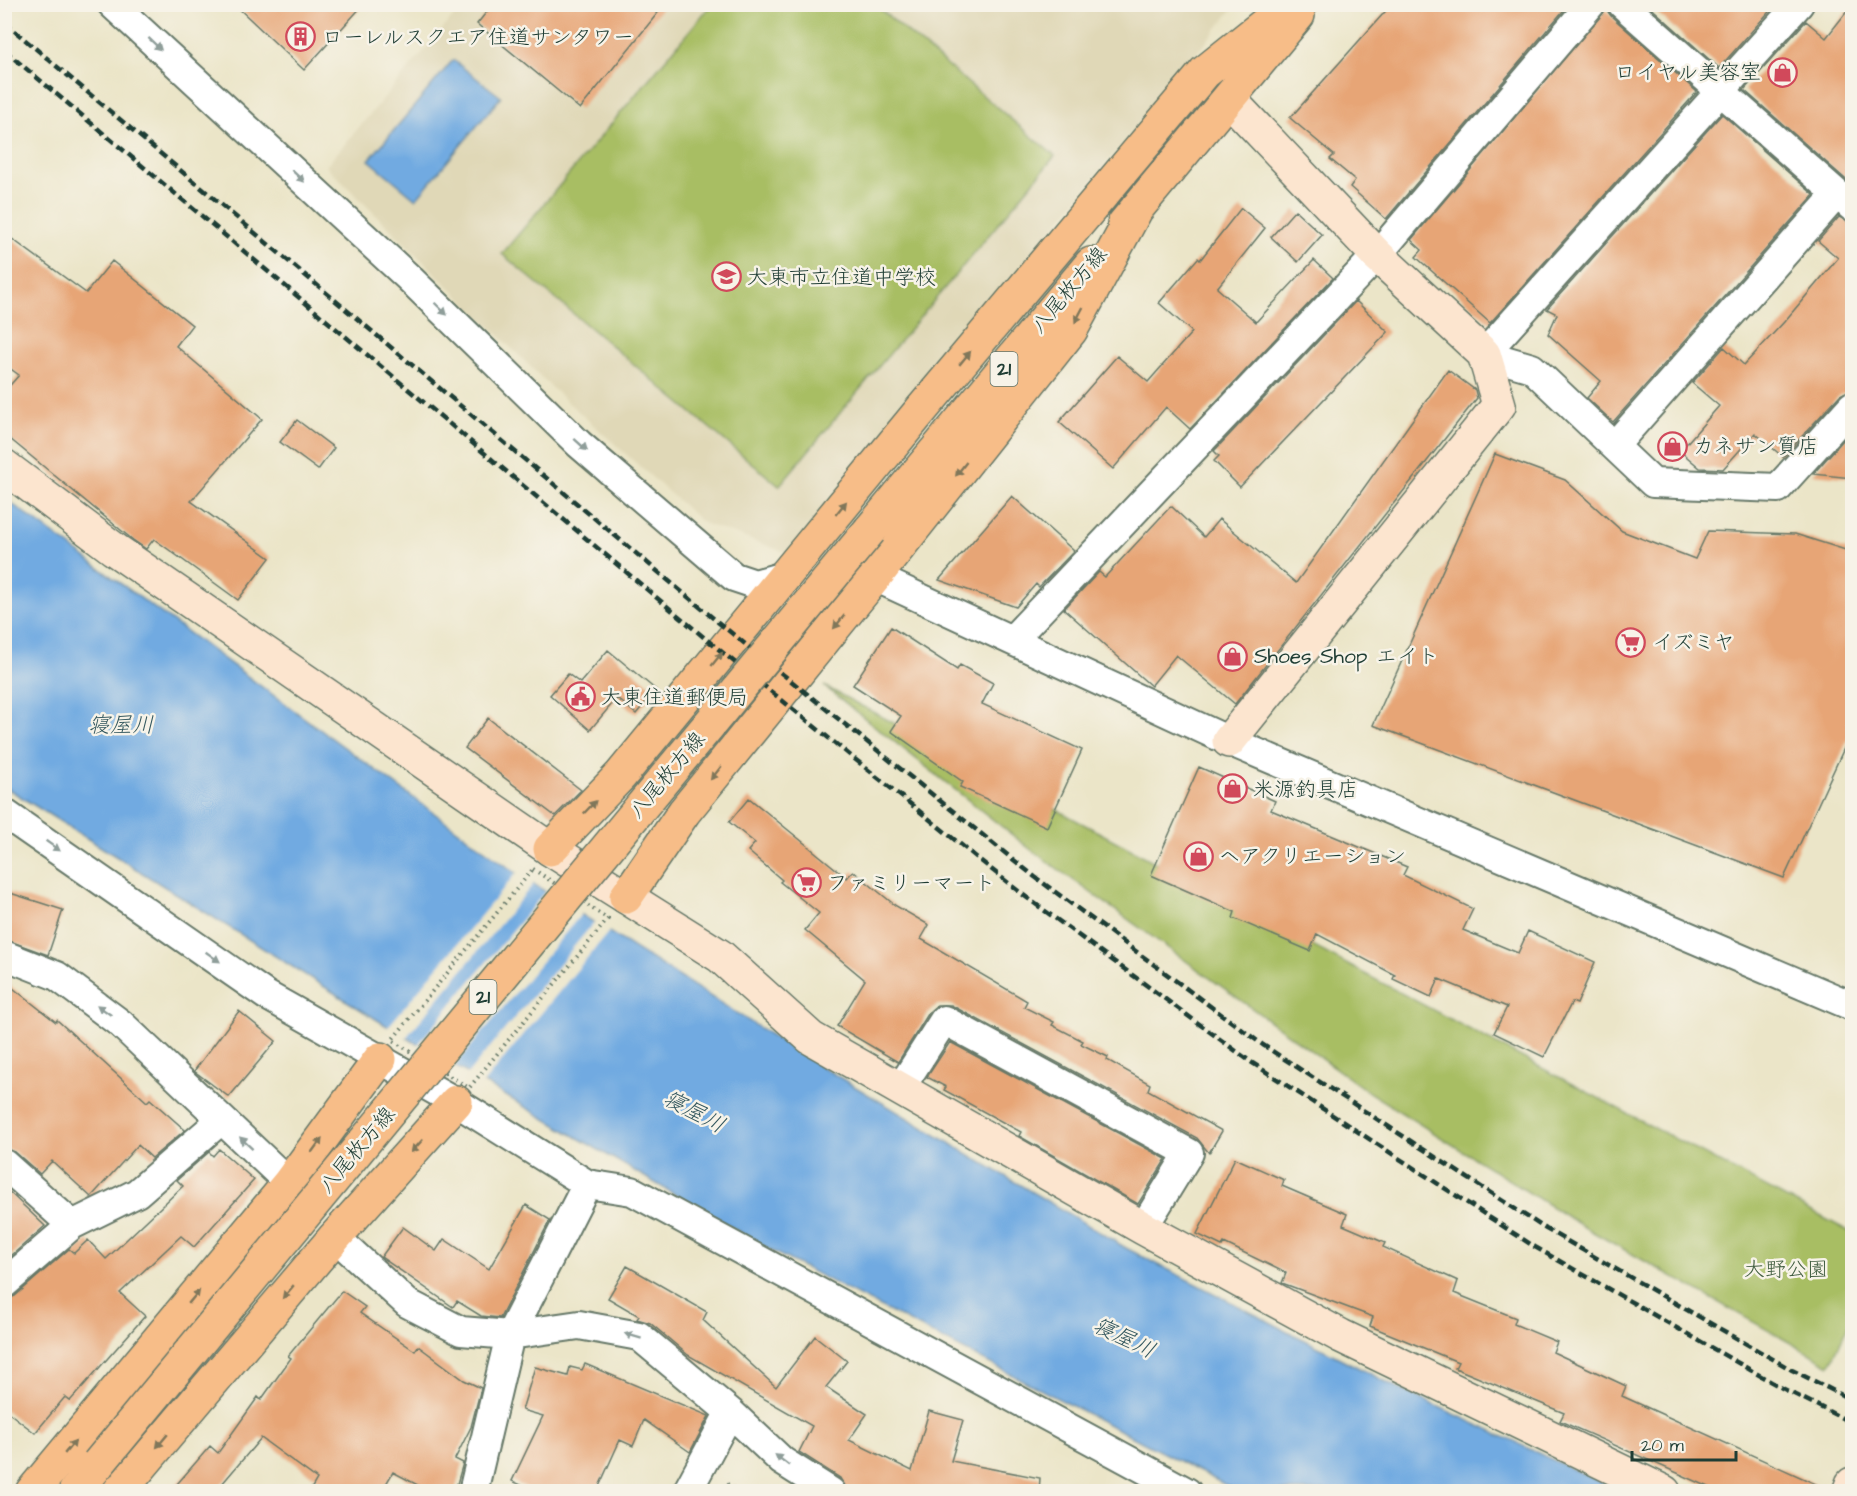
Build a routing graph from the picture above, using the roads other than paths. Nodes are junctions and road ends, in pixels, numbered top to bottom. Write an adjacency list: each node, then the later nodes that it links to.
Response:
1 (112, 4): 16 (street, one-way to 16)
2 (1290, 4): 16 (main road, one-way to 2)
3 (1307, 4): 8 (main road, 八尾枚方線 / 21)
4 (1591, 4): 11 (street)
5 (1622, 4): 7 (street)
6 (1799, 4): 7 (street)
7 (1720, 93): 9 (street); 12 (street)
8 (1230, 100): 10 (main road, 八尾枚方線 / 21); 11 (street)
9 (1845, 201): 14 (street)
10 (1137, 208): 17 (main road, one-way to 17); 40 (main road, 八尾枚方線 / 21, bridge)
11 (1377, 255): 12 (street); 18 (street)
12 (1484, 354): 14 (street); 19 (street)
13 (1852, 406): 14 (street)
14 (1614, 445)
15 (4, 466): 21 (street)
16 (784, 576): 21 (main road, one-way to 16)
17 (875, 577): 18 (street); 22 (main road, one-way to 22)
18 (1014, 639): 19 (street)
19 (1229, 741): 24 (street)
20 (4, 813): 25 (street, one-way to 25)
21 (550, 849): 22 (street)
22 (626, 897): 26 (street)
23 (4, 955): 28 (street, one-way to 23)
24 (1852, 1006)
25 (388, 1047): 27 (street); 30 (main road, one-way to 25)
26 (900, 1089): 33 (street); 33 (street)
27 (464, 1092): 31 (street); 34 (main road, one-way to 34)
28 (221, 1120): 30 (street, one-way to 28); 32 (street)
29 (4, 1164): 32 (street)
30 (289, 1183): 39 (main road, one-way to 30)
31 (586, 1184): 36 (street); 45 (street)
32 (72, 1225): 35 (street)
33 (1143, 1228): 46 (street)
34 (335, 1237): 36 (street); 41 (main road, one-way to 41)
35 (4, 1284)
36 (510, 1335): 37 (street, one-way to 36); 42 (street)
37 (730, 1412): 43 (street); 44 (street, one-way to 37)
38 (1852, 1484): 47 (street)
39 (32, 1491)
40 (75, 1491)
41 (119, 1491)
42 (473, 1491)
43 (687, 1491)
44 (831, 1491)
45 (1187, 1491)
46 (1664, 1491)
47 (1849, 1491)

